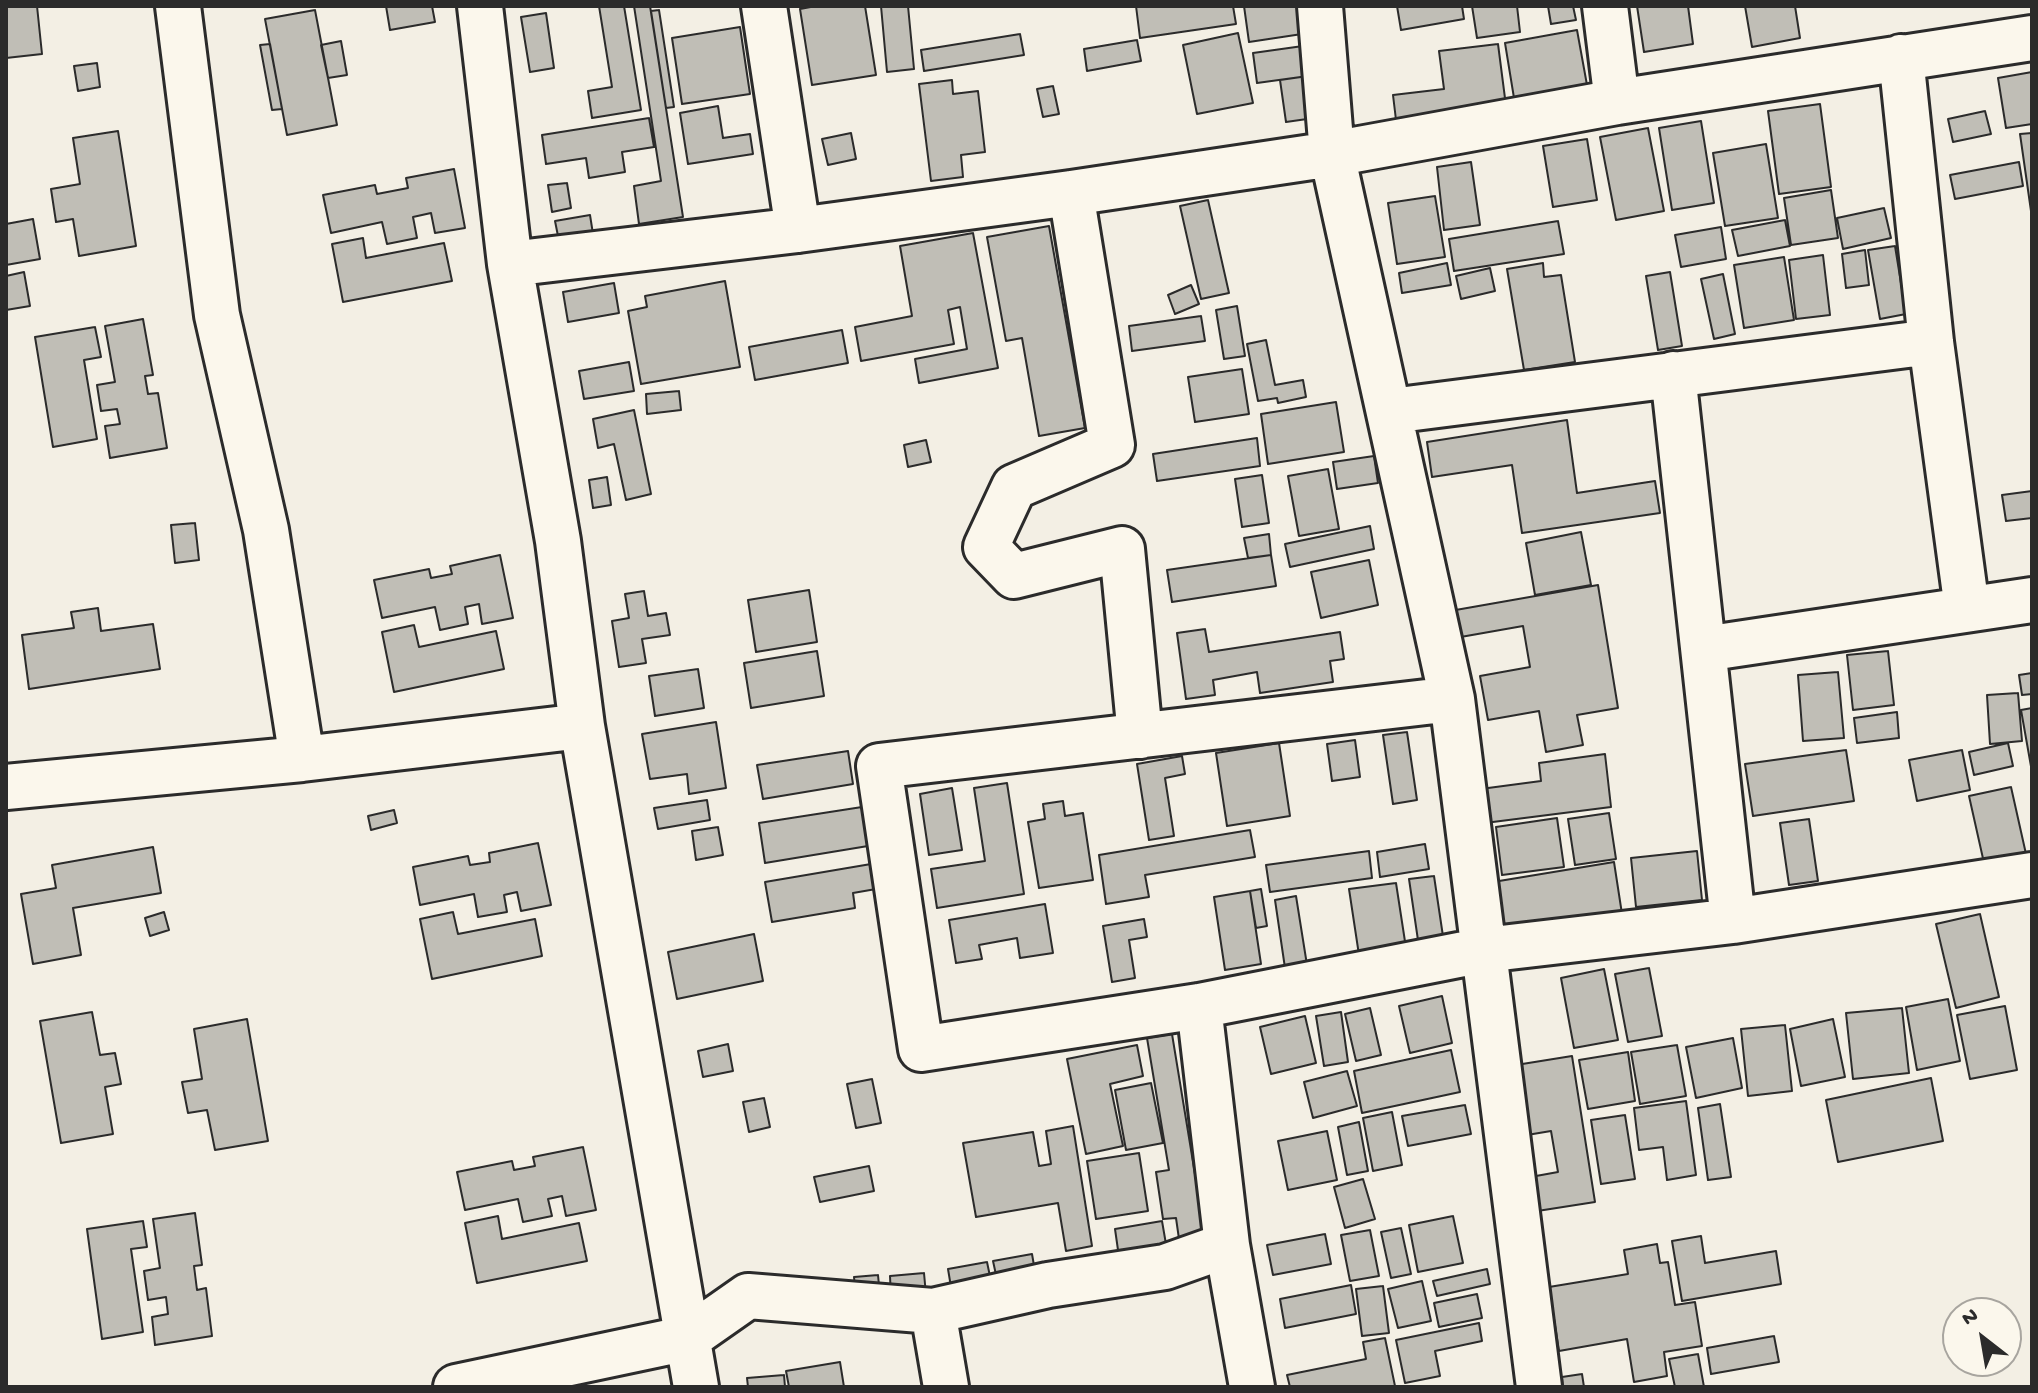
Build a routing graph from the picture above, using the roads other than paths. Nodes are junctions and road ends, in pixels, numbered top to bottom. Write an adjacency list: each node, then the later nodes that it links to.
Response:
1 (178, 6): 22 (street)
2 (480, 6): 12 (street)
3 (764, 6): 11 (street)
4 (1320, 6): 9 (street)
5 (1605, 6): 8 (street)
6 (2032, 38): 7 (street)
7 (1901, 57): 8 (street); 13 (street)
8 (1617, 102): 9 (street)
9 (1332, 154): 10 (street); 15 (street)
10 (1071, 193): 11 (street); 21 (street)
11 (798, 230): 12 (street)
12 (510, 264): 20 (street)
13 (1931, 342): 14 (street); 17 (street)
14 (1673, 374): 15 (street); 18 (street)
15 (1391, 411): 19 (street)
16 (2032, 600): 17 (street)
17 (1967, 609): 18 (street)
18 (1704, 649): 25 (street)
19 (1452, 699): 21 (street); 26 (street)
20 (582, 726): 22 (street); 30 (street)
21 (1140, 736): 27 (street)
22 (302, 759): 23 (street)
23 (6, 787)
24 (2032, 875): 25 (street)
25 (1733, 921): 26 (street)
26 (1484, 950): 27 (street); 35 (street)
27 (1199, 1006): 28 (street)
28 (1227, 1245): 29 (street); 34 (street)
29 (933, 1311): 30 (street); 33 (street)
30 (688, 1338): 31 (street); 32 (street)
31 (456, 1387)
32 (696, 1387)
33 (946, 1387)
34 (1252, 1387)
35 (1539, 1387)

